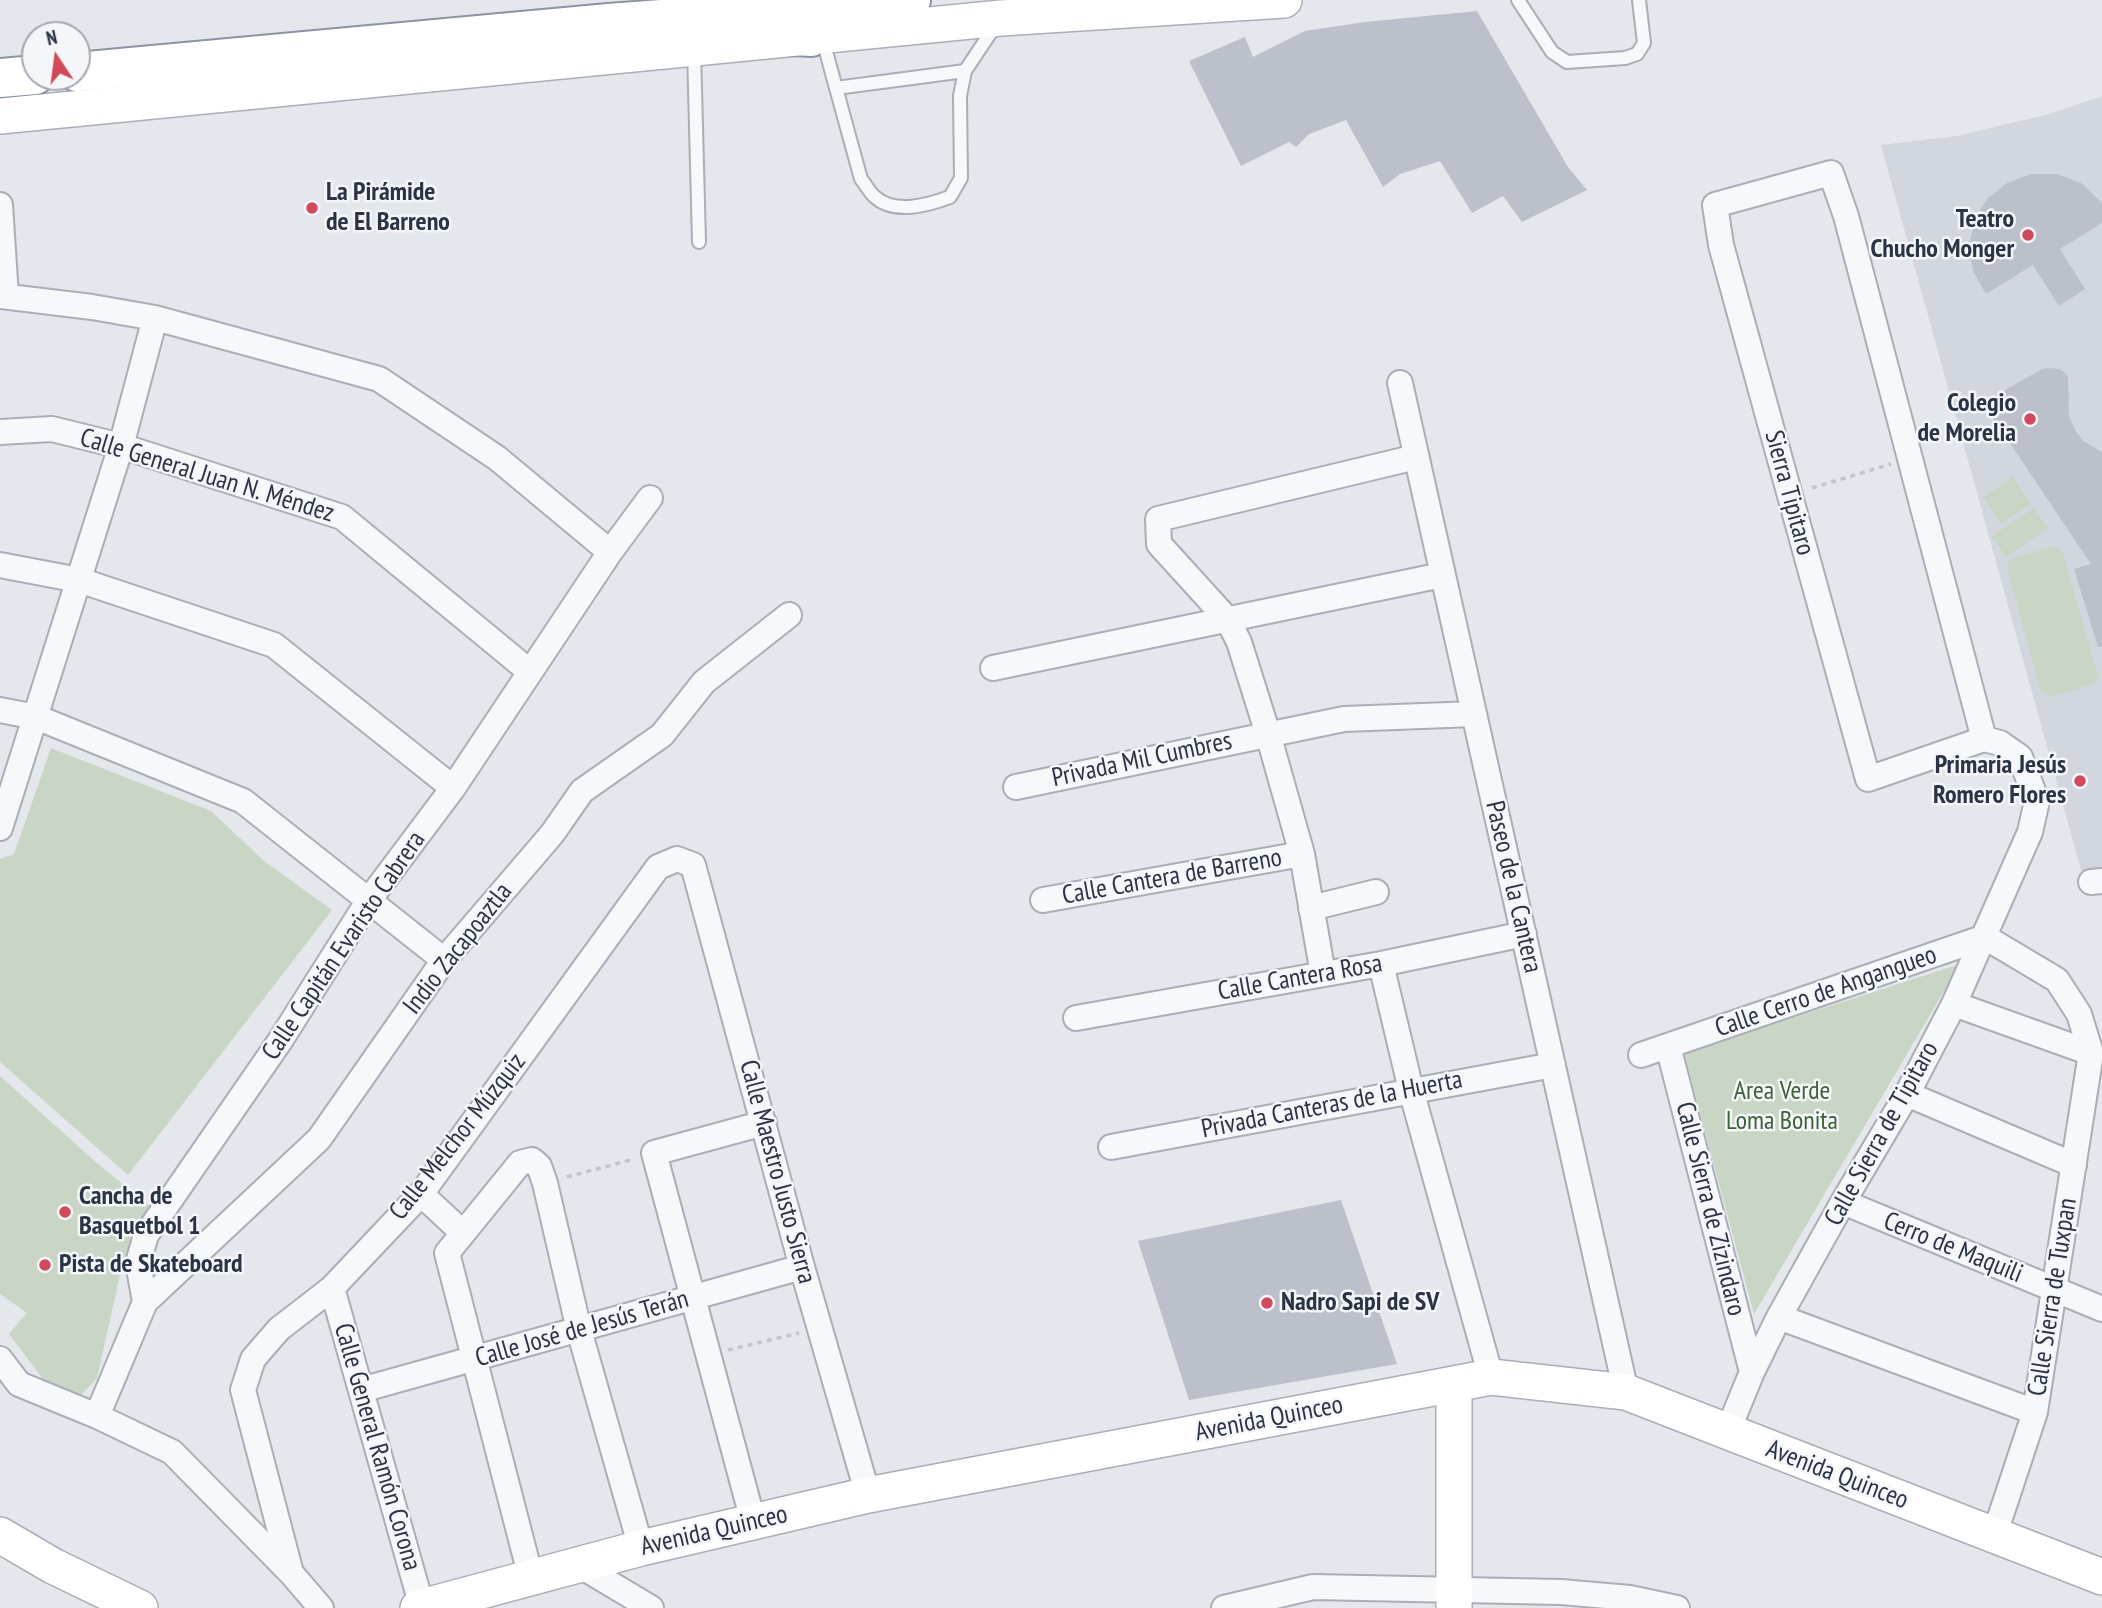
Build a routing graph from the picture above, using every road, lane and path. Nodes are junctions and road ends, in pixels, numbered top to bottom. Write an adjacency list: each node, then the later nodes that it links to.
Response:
1 (911, 0): 6 (highway)
2 (1284, 0): 5 (street)
3 (1518, 0): 4 (lane)
4 (1639, 0)
5 (1001, 18): 7 (street); 10 (lane)
6 (609, 23): 7 (highway); 9 (highway)
7 (816, 37): 8 (street); 13 (lane)
8 (694, 49): 14 (street); 16 (lane)
9 (91, 71)
10 (965, 71): 13 (lane); 13 (lane)
11 (21, 76): 12 (highway)
12 (0, 78)
13 (836, 88)
14 (0, 116)
15 (0, 205): 17 (street)
16 (699, 242)
17 (3, 296): 18 (street)
18 (155, 318): 21 (street); 26 (street)
19 (1399, 383): 22 (street, Paseo de la Cantera)
20 (0, 432): 21 (street, Calle General Juan N. Méndez)
21 (121, 446): 29 (street); 33 (street, Calle General Juan N. Méndez)
22 (1416, 457): 28 (street, Paseo de la Cantera); 31 (street)
23 (1910, 458): 24 (path); 24 (street, Sierra Tipitaro); 38 (street)
24 (1790, 495): 38 (street, Sierra Tipitaro)
25 (650, 498): 26 (street, Calle Capitán Evaristo Cabrera)
26 (610, 552): 33 (street, Calle Capitán Evaristo Cabrera)
27 (0, 565): 29 (street)
28 (1443, 575): 31 (street); 35 (street, Paseo de la Cantera)
29 (79, 580): 36 (street); 40 (street)
30 (789, 615): 50 (street, Indio Zacapoaztla)
31 (1228, 620): 32 (street); 37 (street)
32 (993, 668)
33 (529, 671): 40 (street, Calle Capitán Evaristo Cabrera)
34 (0, 710): 36 (street)
35 (1474, 714): 37 (street, Privada Mil Cumbres); 48 (street, Paseo de la Cantera)
36 (36, 717): 41 (street); 45 (street)
37 (1268, 734): 39 (street, Privada Mil Cumbres); 42 (street)
38 (1984, 739): 49 (street, Calle Sierra de Tipitaro)
39 (1017, 787)
40 (453, 788): 45 (street, Calle Capitán Evaristo Cabrera)
41 (0, 828)
42 (1302, 854): 46 (street, Calle Cantera de Barreno); 47 (street)
43 (677, 859): 61 (street, Calle Maestro Justo Sierra); 66 (street, Calle Melchor Múzquiz)
44 (1376, 892): 47 (street)
45 (369, 900): 50 (street); 73 (street, Calle Capitán Evaristo Cabrera)
46 (1043, 900)
47 (1311, 908): 52 (street)
48 (1524, 934): 51 (street, Calle Cantera Rosa); 58 (street, Paseo de la Cantera)
49 (1984, 937): 53 (street, Calle Sierra de Tipitaro); 55 (street, Calle Cerro de Angangueo); 56 (street)
50 (444, 960): 73 (street, Indio Zacapoaztla)
51 (1381, 964): 52 (street, Calle Cantera Rosa); 59 (street)
52 (1323, 974): 54 (street, Calle Cantera Rosa)
53 (1954, 1004): 56 (street); 60 (street, Calle Sierra de Tipitaro)
54 (1076, 1018)
55 (1668, 1046): 57 (street, Calle Cerro de Angangueo); 81 (street, Calle Sierra de Zizindaro)
56 (2091, 1053): 64 (street, Calle Sierra de Tuxpan)
57 (1641, 1055)
58 (1553, 1065): 59 (street, Privada Canteras de la Huerta); 85 (street, Paseo de la Cantera)
59 (1412, 1090): 62 (street, Privada Canteras de la Huerta); 82 (street)
60 (1907, 1094): 64 (street); 67 (street, Calle Sierra de Tipitaro)
61 (764, 1123): 63 (street); 69 (street, Calle Maestro Justo Sierra)
62 (1111, 1147)
63 (654, 1153): 65 (path); 72 (street)
64 (2074, 1165): 71 (street, Calle Sierra de Tuxpan)
65 (545, 1183): 68 (street); 77 (street)
66 (421, 1194): 68 (street); 70 (street, Calle Melchor Múzquiz)
67 (1843, 1202): 71 (street, Cerro de Maquili); 75 (street, Calle Sierra de Tipitaro)
68 (462, 1233): 80 (street)
69 (802, 1267): 72 (street, Calle José de Jesús Terán); 76 (street, Calle Maestro Justo Sierra)
70 (332, 1288): 84 (street, Calle General Ramón Corona); 95 (street, Calle Melchor Múzquiz)
71 (2054, 1289): 74 (street, Cerro de Maquili); 86 (street, Calle Sierra de Tuxpan)
72 (695, 1297): 77 (street, Calle José de Jesús Terán); 78 (street)
73 (145, 1302): 87 (street)
74 (2102, 1310)
75 (1779, 1317): 81 (street, Calle Sierra de Tipitaro); 86 (street)
76 (819, 1328): 78 (path); 89 (street, Calle Maestro Justo Sierra)
77 (579, 1329): 80 (street, Calle José de Jesús Terán); 93 (street)
78 (709, 1355): 90 (street)
79 (0, 1359): 87 (street)
80 (474, 1359): 84 (street, Calle José de Jesús Terán); 96 (street)
81 (1752, 1372): 88 (street, Calle Sierra de Tipitaro)
82 (1491, 1377): 83 (street, Avenida Quinceo); 85 (street, Avenida Quinceo)
83 (1454, 1384): 89 (street, Avenida Quinceo); 98 (street)
84 (361, 1390): 101 (street, Calle General Ramón Corona)
85 (1626, 1392): 88 (street, Avenida Quinceo)
86 (2035, 1412): 92 (street, Calle Sierra de Tuxpan)
87 (97, 1416): 95 (street)
88 (1727, 1433): 92 (street, Avenida Quinceo)
89 (868, 1495): 90 (street, Avenida Quinceo)
90 (753, 1521): 93 (street, Avenida Quinceo)
91 (0, 1535): 99 (street)
92 (1994, 1536): 97 (street, Avenida Quinceo)
93 (641, 1548): 94 (street, Avenida Quinceo)
94 (579, 1564): 96 (street, Avenida Quinceo); 102 (street)
95 (291, 1573): 100 (street)
96 (531, 1577): 101 (street, Avenida Quinceo)
97 (2102, 1577)
98 (1454, 1599): 103 (street); 104 (street)
99 (139, 1608)
100 (321, 1608)
101 (420, 1608)
102 (651, 1608)
103 (1224, 1608)
104 (1677, 1608)

